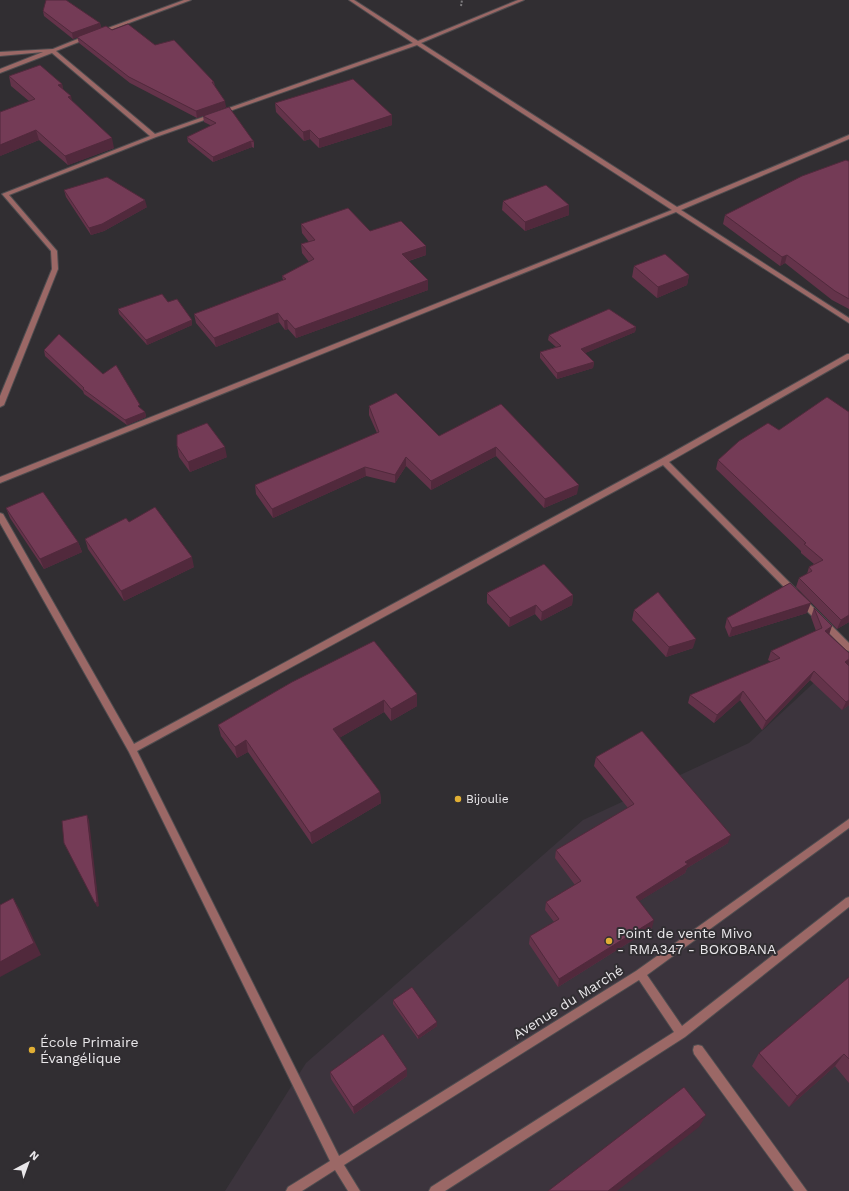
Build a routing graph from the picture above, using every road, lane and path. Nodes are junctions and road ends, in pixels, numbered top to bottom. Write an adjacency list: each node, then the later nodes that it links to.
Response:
1 (189, 0): 5 (street)
2 (351, 0): 4 (street)
3 (522, 0): 4 (street)
4 (417, 42): 8 (street); 10 (street)
5 (52, 50): 6 (street); 7 (street); 8 (street)
6 (0, 54)
7 (0, 71)
8 (154, 136): 13 (street)
9 (849, 137): 10 (street)
10 (676, 210): 11 (street); 15 (street)
11 (849, 321)
12 (849, 356): 14 (street)
13 (0, 404)
14 (664, 461): 17 (street); 18 (street)
15 (0, 480)
16 (0, 516): 18 (street)
17 (849, 648)
18 (132, 749): 24 (street)
19 (849, 823): 21 (street, Avenue du Marché)
20 (849, 901): 22 (street)
21 (640, 974): 22 (street); 24 (street, Avenue du Marché)
22 (681, 1033): 27 (street)
23 (698, 1050): 28 (street)
24 (336, 1162): 25 (street, Avenue du Marché); 26 (street)
25 (292, 1191)
26 (354, 1191)
27 (435, 1191)
28 (802, 1191)

